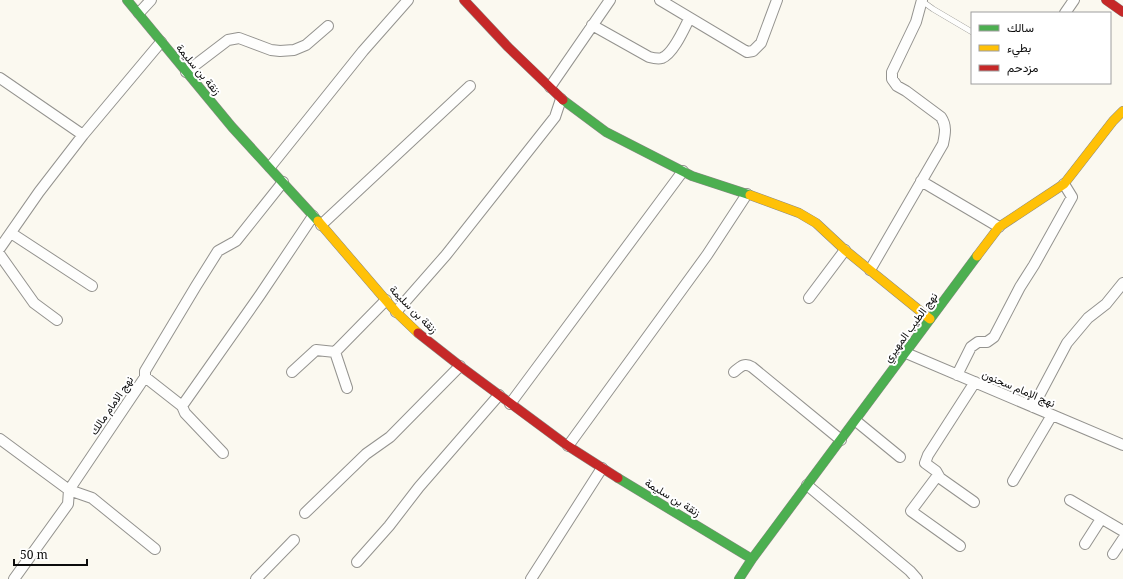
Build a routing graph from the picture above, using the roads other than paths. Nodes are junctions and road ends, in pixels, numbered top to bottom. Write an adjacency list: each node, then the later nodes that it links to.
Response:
1 (126, 0): 13 (street, زنقة بن سليمة)
2 (151, 0): 13 (street)
3 (408, 0): 26 (street)
4 (464, 0): 22 (street)
5 (610, 0): 15 (street)
6 (660, 0): 14 (street)
7 (777, 0): 14 (street)
8 (921, 0): 17 (lane); 28 (street)
9 (1074, 0): 11 (street)
10 (1106, 0): 12 (street)
11 (1066, 12)
12 (1123, 12)
13 (139, 13): 18 (street, زنقة بن سليمة)
14 (690, 19): 15 (street)
15 (592, 25): 22 (street)
16 (328, 26): 19 (street)
17 (971, 31)
18 (161, 42): 19 (street, زنقة بن سليمة); 25 (street)
19 (186, 72): 26 (street, زنقة بن سليمة)
20 (0, 78): 25 (street)
21 (470, 86): 33 (street)
22 (550, 88): 23 (street)
23 (561, 99): 27 (street); 44 (street)
24 (1123, 111): 30 (street, نهج الطيب المهيري)
25 (83, 136): 35 (street)
26 (270, 167): 29 (street, زنقة بن سليمة)
27 (683, 171): 31 (street); 57 (street)
28 (921, 181): 34 (street); 39 (street)
29 (283, 182): 32 (street, زنقة بن سليمة); 53 (street)
30 (1064, 184): 34 (street, نهج الطيب المهيري); 52 (street)
31 (747, 194): 37 (street); 65 (street)
32 (313, 216): 33 (street, زنقة بن سليمة); 58 (street)
33 (321, 224): 43 (street, زنقة بن سليمة)
34 (1000, 228): 45 (street, نهج الطيب المهيري)
35 (11, 233): 36 (street); 41 (street)
36 (0, 248)
37 (845, 250): 39 (street); 42 (street)
38 (0, 255): 46 (street)
39 (870, 270): 45 (street)
40 (1123, 283): 59 (street)
41 (92, 286)
42 (809, 298)
43 (386, 300): 44 (street, زنقة بن سليمة); 47 (street)
44 (396, 312): 49 (street, زنقة بن سليمة)
45 (930, 318): 48 (street, نهج الطيب المهيري)
46 (57, 320)
47 (335, 352): 50 (street); 55 (street)
48 (906, 353): 52 (street, نهج الإمام سحنون); 61 (street, نهج الطيب المهيري)
49 (460, 366): 56 (street, زنقة بن سليمة); 75 (street)
50 (292, 372)
51 (734, 372): 63 (street)
52 (957, 375): 54 (street, نهج الإمام سحنون)
53 (145, 377): 58 (street, نهج الامام مالك); 72 (street, نهج الامام مالك)
54 (975, 382): 59 (street, نهج الإمام سحنون); 69 (street)
55 (347, 388)
56 (499, 395): 57 (street, زنقة بن سليمة); 85 (street)
57 (510, 404): 65 (street, زنقة بن سليمة)
58 (182, 406): 66 (street, نهج الامام مالك)
59 (1033, 407): 60 (street, نهج الإمام سحنون)
60 (1052, 415): 64 (street, نهج الإمام سحنون); 70 (street)
61 (856, 421): 63 (street, نهج الطيب المهيري); 67 (street)
62 (0, 439): 72 (street)
63 (841, 440): 71 (street, نهج الطيب المهيري)
64 (1123, 445)
65 (568, 446): 68 (street, زنقة بن سليمة)
66 (223, 453)
67 (900, 456)
68 (602, 468): 84 (street, زنقة بن سليمة); 89 (street)
69 (938, 475): 74 (street); 81 (street)
70 (1013, 481)
71 (807, 485): 84 (street, نهج الطيب المهيري); 90 (street)
72 (69, 490): 82 (street); 87 (street, نهج الامام مالك)
73 (1070, 500): 76 (street)
74 (974, 502)
75 (305, 513)
76 (1101, 519): 77 (street); 80 (street)
77 (1123, 530)
78 (1123, 539): 83 (street)
79 (294, 540): 88 (street)
80 (1085, 544)
81 (960, 546)
82 (155, 549)
83 (1114, 554)
84 (752, 559): 86 (street, نهج الطيب المهيري)
85 (357, 562)
86 (743, 577)
87 (14, 579)
88 (256, 579)
89 (531, 579)
90 (917, 579)

